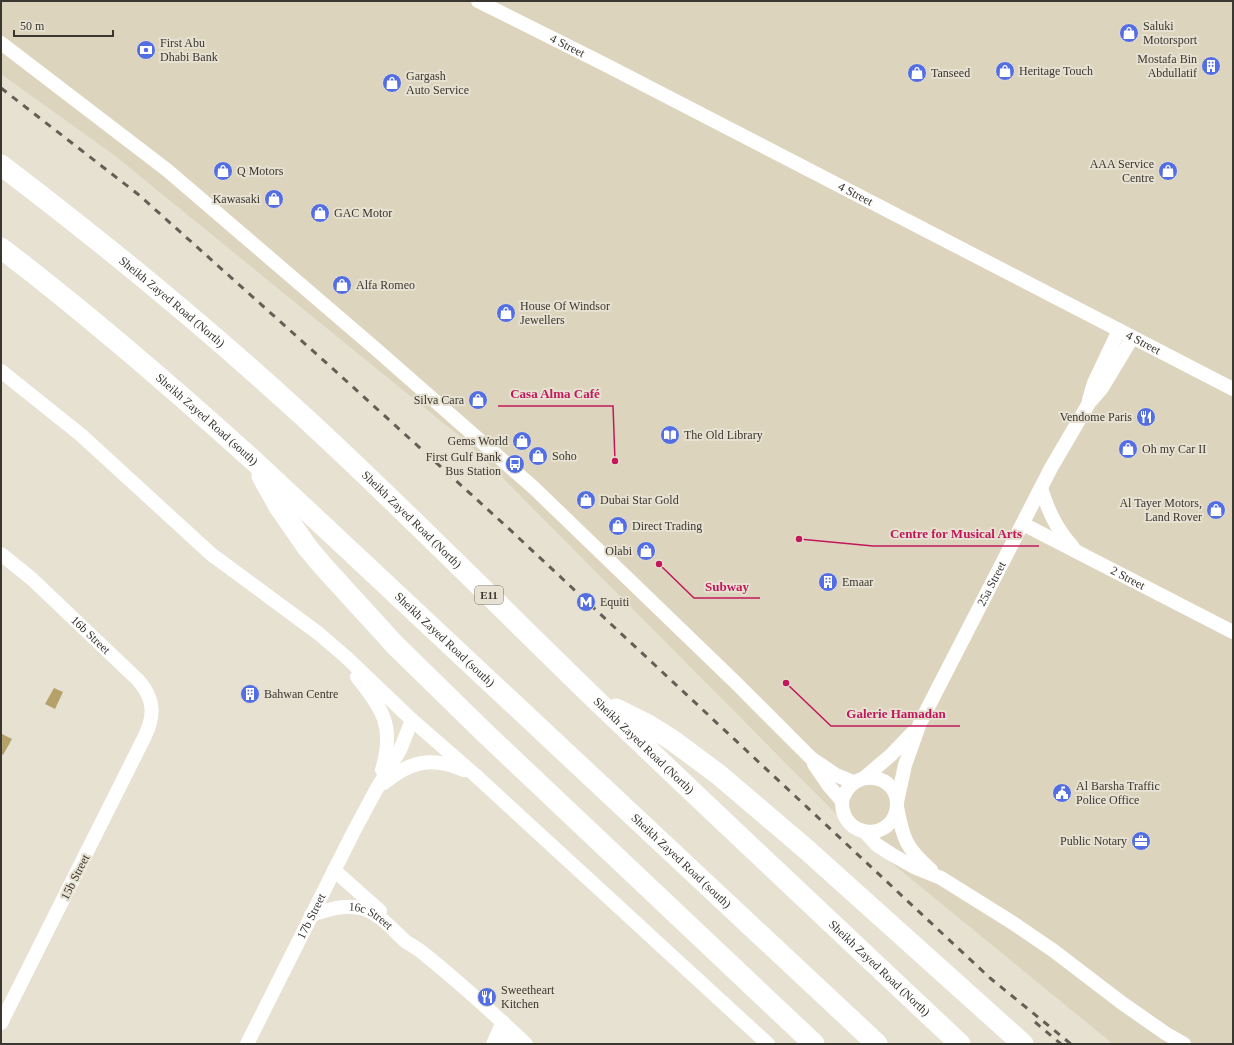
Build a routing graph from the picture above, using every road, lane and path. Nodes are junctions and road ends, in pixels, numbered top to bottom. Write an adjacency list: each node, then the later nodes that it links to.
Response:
1 (478, 1): 5 (street, 4 Street)
2 (1, 43): 21 (street)
3 (1, 165): 17 (highway, Sheikh Zayed Road (North) / E11)
4 (1, 248): 10 (highway, Sheikh Zayed Road (south))
5 (1119, 330): 6 (street, 4 Street); 9 (street, 25a Street)
6 (1132, 338): 8 (street, 4 Street); 9 (street, 25a Street)
7 (1, 371): 16 (street)
8 (1233, 389)
9 (1089, 403): 11 (street, 25a Street)
10 (254, 461): 40 (highway); 41 (highway, Sheikh Zayed Road (south))
11 (1041, 488): 12 (street, 25a Street); 13 (street)
12 (1023, 524): 13 (street, 2 Street); 19 (street, 25a Street)
13 (1080, 553): 15 (street, 2 Street)
14 (2, 556): 20 (street, 16b Street)
15 (1233, 632)
16 (331, 644): 18 (street); 24 (street, 17b Street)
17 (597, 701): 34 (highway); 42 (highway, Sheikh Zayed Road (North) / E11)
18 (412, 720): 22 (street); 24 (street, 17b Street)
19 (920, 724): 23 (street, 25a Street); 26 (street, 25a Street)
20 (148, 730): 32 (street, 15b Street)
21 (811, 758): 23 (street); 25 (street)
22 (474, 774): 24 (street, 17b Street); 39 (street)
23 (858, 780): 25 (street); 26 (street)
24 (376, 790): 28 (street, 17b Street)
25 (842, 800): 27 (street)
26 (897, 804): 27 (street); 29 (street)
27 (865, 832): 29 (street)
28 (334, 870): 30 (street, 17b Street); 31 (street, 16c Street)
29 (941, 878): 43 (street)
30 (311, 915): 31 (street, 16c Street); 35 (street, 17b Street)
31 (422, 952): 33 (street, 16c Street)
32 (1, 1023)
33 (508, 1027): 36 (street); 37 (street); 38 (street, 16c Street)
34 (1021, 1042)
35 (247, 1044)
36 (493, 1044)
37 (506, 1044)
38 (526, 1044)
39 (768, 1044)
40 (814, 1044)
41 (877, 1044)
42 (960, 1044)
43 (1184, 1044)

